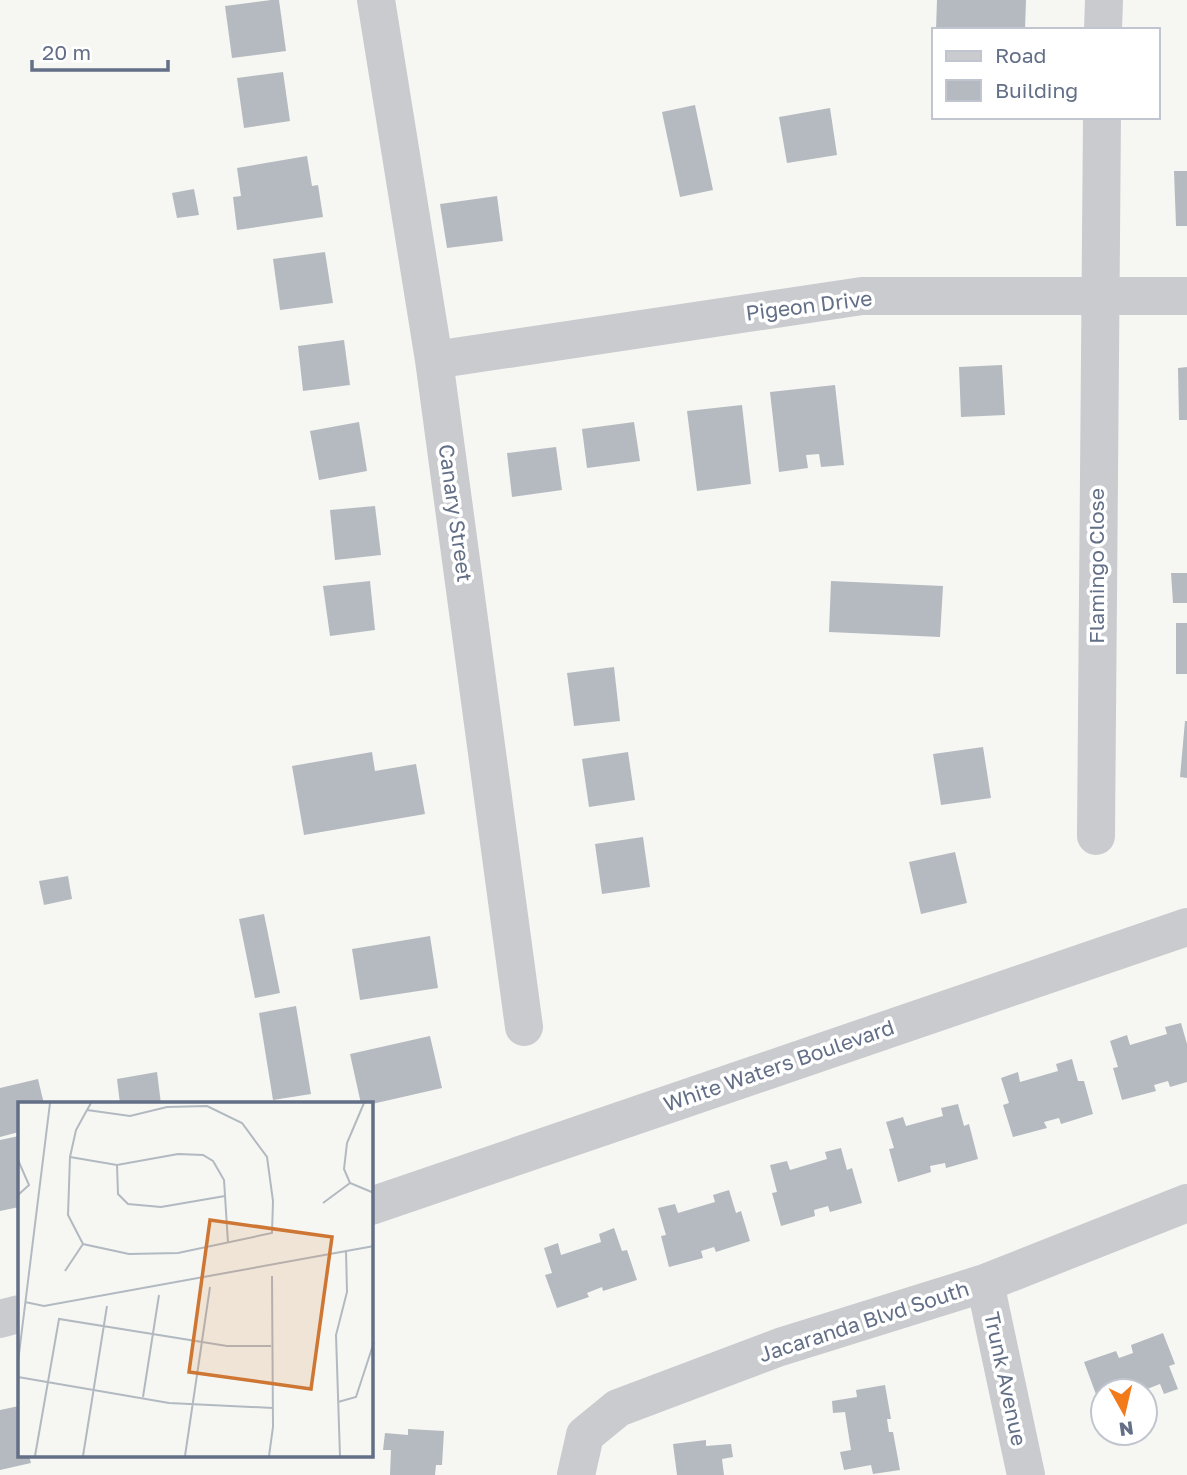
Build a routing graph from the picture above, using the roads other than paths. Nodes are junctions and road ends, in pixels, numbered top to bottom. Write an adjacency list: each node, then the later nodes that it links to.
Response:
1 (376, 0): 7 (street, Canary Street)
2 (1104, 0): 3 (street)
3 (1103, 28)
4 (1102, 119): 5 (street, Flamingo Close)
5 (1100, 296): 6 (street, Pigeon Drive); 7 (street, Pigeon Drive); 8 (street, Flamingo Close)
6 (1187, 296)
7 (434, 360): 10 (street, Canary Street)
8 (1096, 836)
9 (1187, 927): 12 (street, White Waters Boulevard)
10 (524, 1027)
11 (1187, 1203): 13 (street, Jacaranda Blvd South)
12 (373, 1205)
13 (985, 1283): 16 (street, Jacaranda Blvd South); 17 (street, Trunk Avenue)
14 (18, 1314): 15 (street)
15 (0, 1319)
16 (576, 1475)
17 (1026, 1475)

